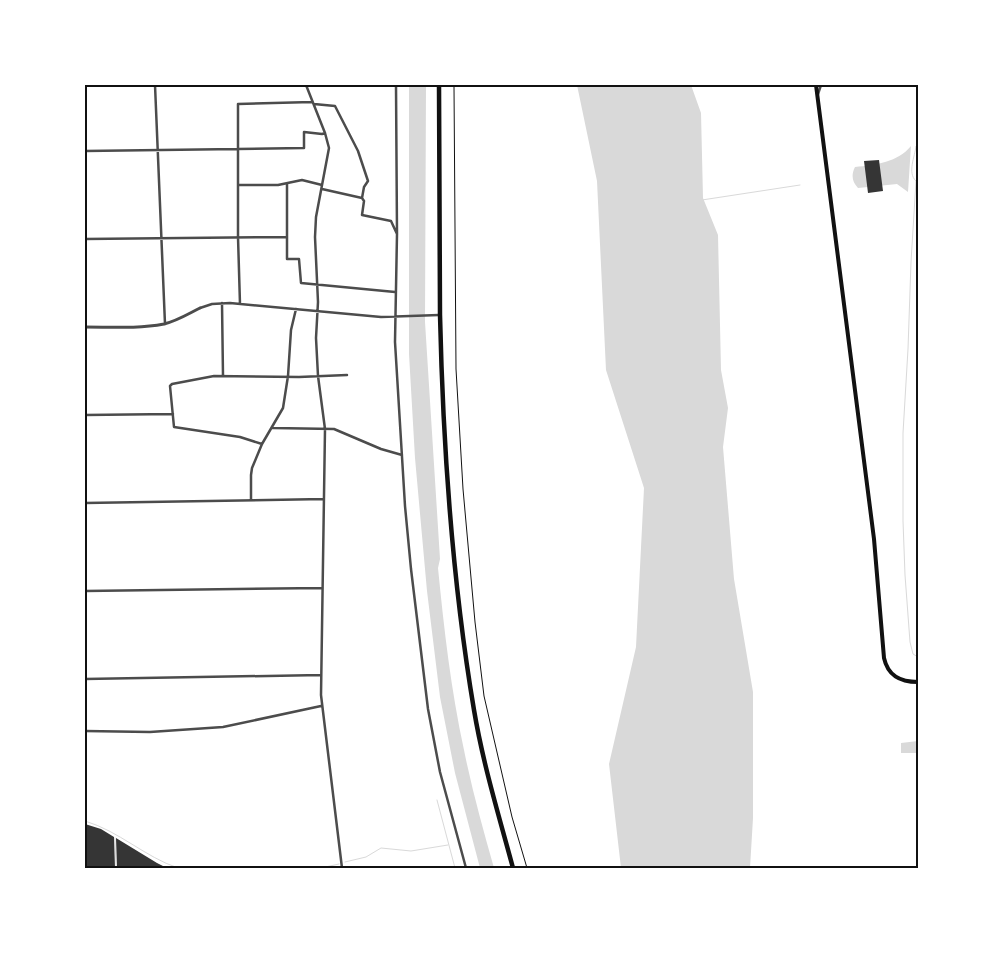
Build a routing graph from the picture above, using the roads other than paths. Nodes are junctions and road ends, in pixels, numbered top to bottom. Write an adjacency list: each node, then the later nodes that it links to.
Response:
1 (154, 85): 11 (street)
2 (306, 85): 8 (street)
3 (396, 85): 18 (street)
4 (439, 85): 30 (main road)
5 (816, 85): 7 (main road)
6 (821, 85): 7 (street)
7 (817, 95): 51 (main road)
8 (313, 103): 9 (street); 10 (street); 17 (street)
9 (326, 133): 10 (street); 15 (street)
10 (239, 149): 11 (street); 14 (street)
11 (157, 150): 12 (street); 21 (street)
12 (85, 151)
13 (287, 184): 14 (street); 15 (street); 20 (street)
14 (238, 185): 19 (street)
15 (322, 185): 16 (street)
16 (322, 189): 17 (street); 23 (street)
17 (362, 198): 18 (street)
18 (397, 234): 24 (street)
19 (238, 237): 20 (street); 21 (street); 26 (street)
20 (287, 237): 23 (street)
21 (160, 238): 22 (street); 32 (street)
22 (85, 239)
23 (317, 284): 24 (street); 29 (street)
24 (395, 292): 31 (street)
25 (222, 303): 26 (street); 27 (street); 35 (street)
26 (240, 304): 28 (street)
27 (200, 308): 32 (street)
28 (296, 309): 29 (street); 36 (street)
29 (318, 310): 31 (street); 37 (street)
30 (440, 315): 31 (street); 56 (main road)
31 (395, 317): 43 (street)
32 (165, 324): 33 (street)
33 (85, 327)
34 (347, 375): 37 (street)
35 (224, 376): 36 (street); 38 (street)
36 (288, 376): 37 (street); 40 (street)
37 (318, 376): 41 (street)
38 (173, 414): 39 (street); 42 (street)
39 (85, 415)
40 (273, 428): 41 (street); 42 (street)
41 (325, 429): 43 (street); 44 (street)
42 (262, 444): 45 (street)
43 (402, 455): 55 (street)
44 (324, 499): 45 (street); 47 (street)
45 (251, 500): 46 (street)
46 (85, 503)
47 (322, 588): 48 (street); 49 (street)
48 (85, 591)
49 (321, 675): 50 (street); 52 (street)
50 (85, 679)
51 (918, 682)
52 (321, 706): 53 (street); 54 (street)
53 (85, 731)
54 (342, 868)
55 (466, 868)
56 (513, 868)

